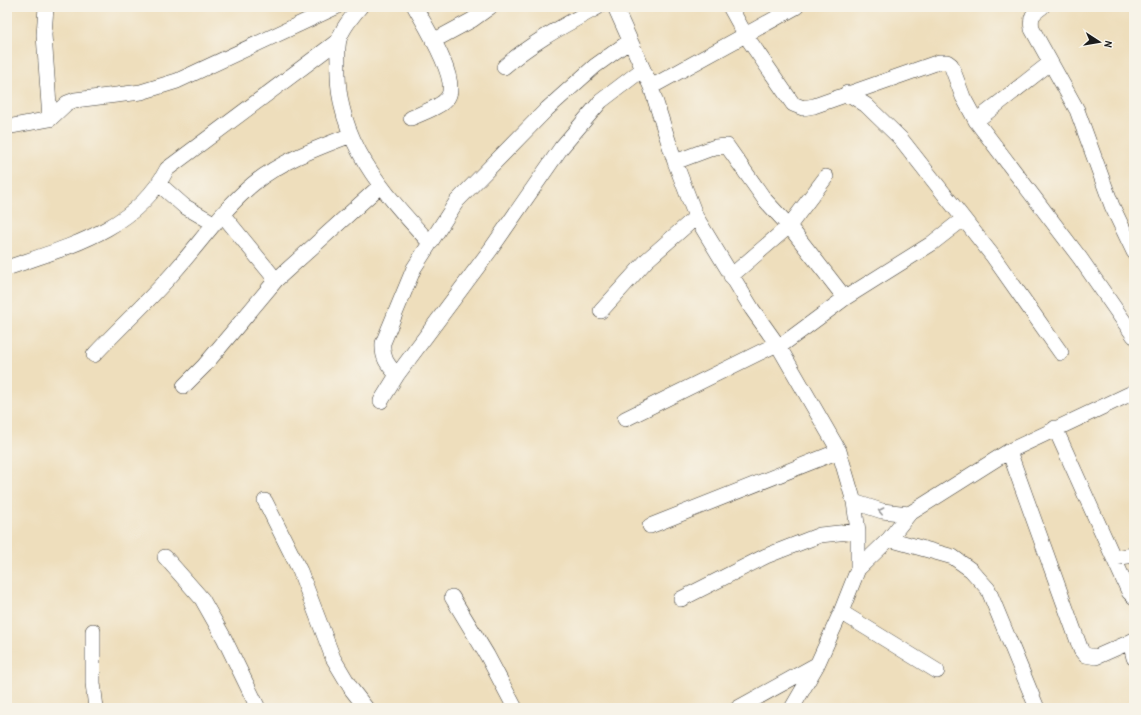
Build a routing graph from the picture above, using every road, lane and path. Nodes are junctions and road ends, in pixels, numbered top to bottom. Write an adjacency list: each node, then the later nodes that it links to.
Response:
1 (46, 7): 21 (street)
2 (336, 7): 21 (street)
3 (360, 7): 12 (street)
4 (415, 7): 13 (street)
5 (490, 7): 13 (street)
6 (598, 7): 16 (street)
7 (615, 7): 14 (street)
8 (730, 7): 11 (street)
9 (796, 7): 11 (street)
10 (1042, 7): 15 (street)
11 (746, 36): 18 (street); 19 (street)
12 (339, 40): 24 (street); 27 (street)
13 (433, 41): 20 (street)
14 (630, 41): 17 (street); 34 (street)
15 (1050, 63): 22 (street); 33 (street)
16 (504, 68)
17 (642, 69): 18 (street); 45 (street)
18 (651, 87): 25 (street)
19 (847, 93): 22 (street); 30 (street)
20 (411, 118)
21 (50, 119): 23 (street)
22 (976, 120): 41 (street)
23 (7, 127)
24 (351, 135): 28 (street); 31 (street)
25 (675, 162): 29 (street); 32 (street)
26 (826, 177): 32 (street)
27 (160, 184): 31 (street); 36 (street)
28 (380, 186): 34 (street); 38 (street)
29 (696, 217): 37 (street); 40 (street)
30 (963, 219): 39 (street); 43 (street)
31 (219, 220): 38 (street); 44 (street)
32 (789, 226): 37 (street); 39 (street)
33 (1130, 236): 35 (street)
34 (430, 243): 45 (street)
35 (1134, 252)
36 (7, 268)
37 (731, 276): 42 (street)
38 (276, 280): 46 (street)
39 (845, 298): 42 (street)
40 (601, 310)
41 (1134, 336)
42 (778, 346): 49 (street); 51 (street)
43 (1061, 353)
44 (94, 355)
45 (397, 376): 48 (street)
46 (184, 386)
47 (1134, 392): 50 (street)
48 (381, 401)
49 (625, 418)
50 (1056, 428): 52 (street); 61 (street)
51 (839, 451): 54 (street); 56 (street)
52 (1009, 451): 55 (street); 68 (street)
53 (265, 501): 74 (street)
54 (854, 502): 55 (street, one-way to 54); 57 (street)
55 (909, 514): 58 (street)
56 (650, 526)
57 (858, 530): 62 (street); 65 (street)
58 (889, 539): 62 (street); 78 (street)
59 (1134, 555): 61 (street)
60 (166, 557): 73 (street)
61 (1114, 558): 64 (street)
62 (858, 569): 66 (street)
63 (452, 597): 75 (street)
64 (1134, 597)
65 (681, 599)
66 (842, 612): 70 (street); 71 (street)
67 (93, 631): 72 (street)
68 (1132, 641): 69 (street)
69 (1134, 658)
70 (817, 665): 76 (street); 77 (street)
71 (937, 671)
72 (96, 708)
73 (258, 708)
74 (366, 708)
75 (515, 708)
76 (738, 708)
77 (792, 708)
78 (1037, 708)

